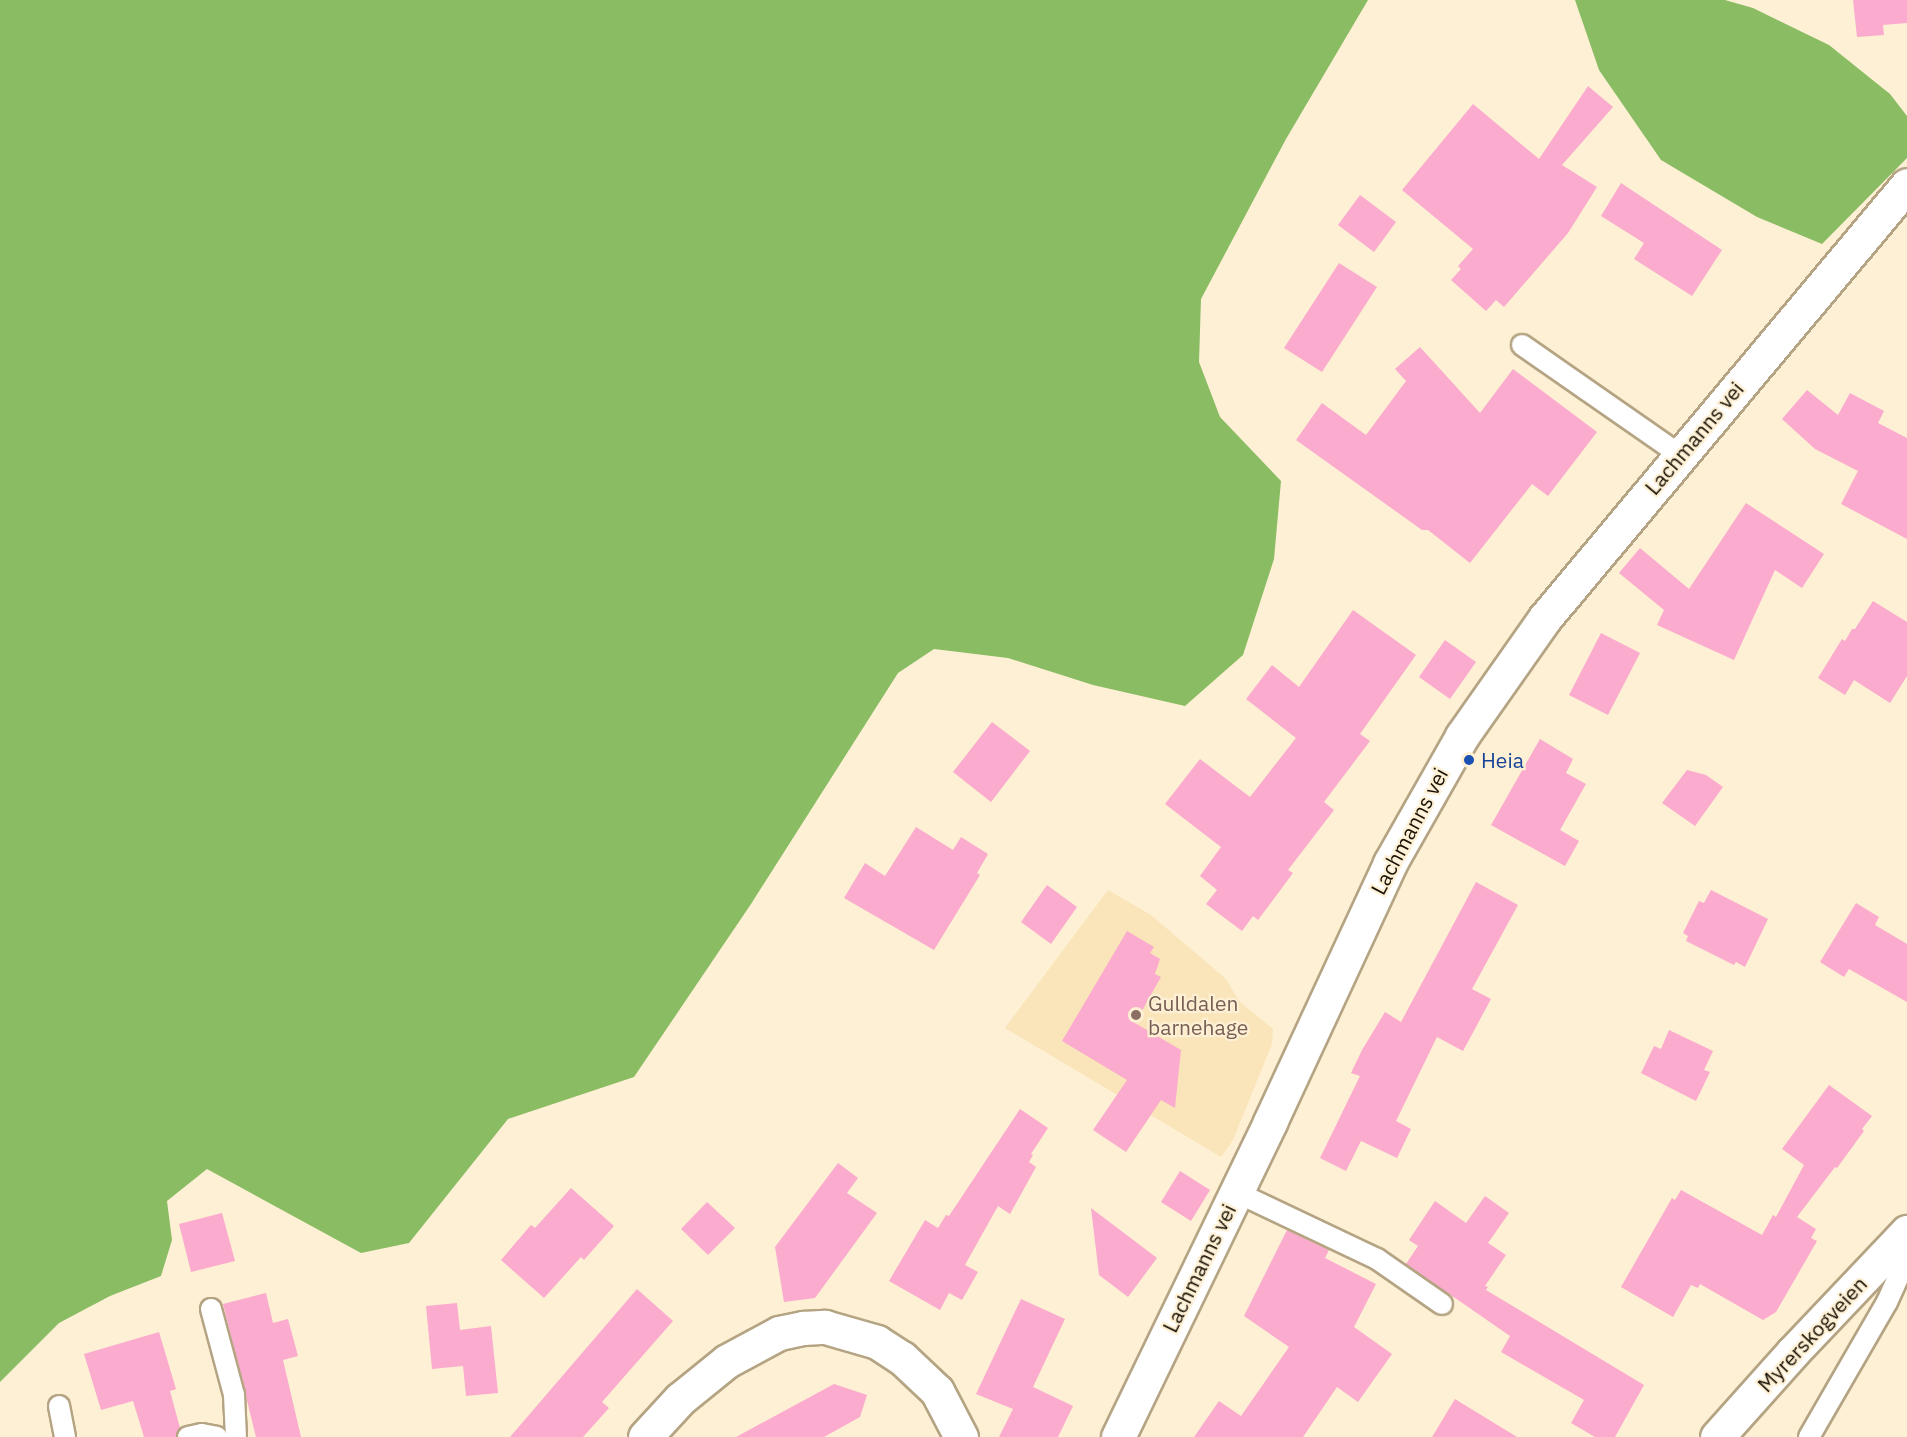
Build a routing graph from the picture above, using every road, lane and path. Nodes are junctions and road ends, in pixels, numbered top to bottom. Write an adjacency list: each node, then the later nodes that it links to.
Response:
1 (1907, 185): 3 (street, Lachmanns vei)
2 (1522, 345): 3 (lane)
3 (1680, 455): 4 (street, Lachmanns vei)
4 (1236, 1192): 7 (lane); 16 (street, Lachmanns vei)
5 (1907, 1232): 17 (street, Myrerskogveien)
6 (1907, 1258): 18 (lane)
7 (1442, 1304)
8 (211, 1309): 13 (lane)
9 (59, 1406): 10 (lane)
10 (65, 1437)
11 (188, 1437): 12 (lane)
12 (217, 1437)
13 (236, 1437)
14 (645, 1437): 15 (street)
15 (961, 1437)
16 (1118, 1437)
17 (1717, 1437)
18 (1809, 1437)

